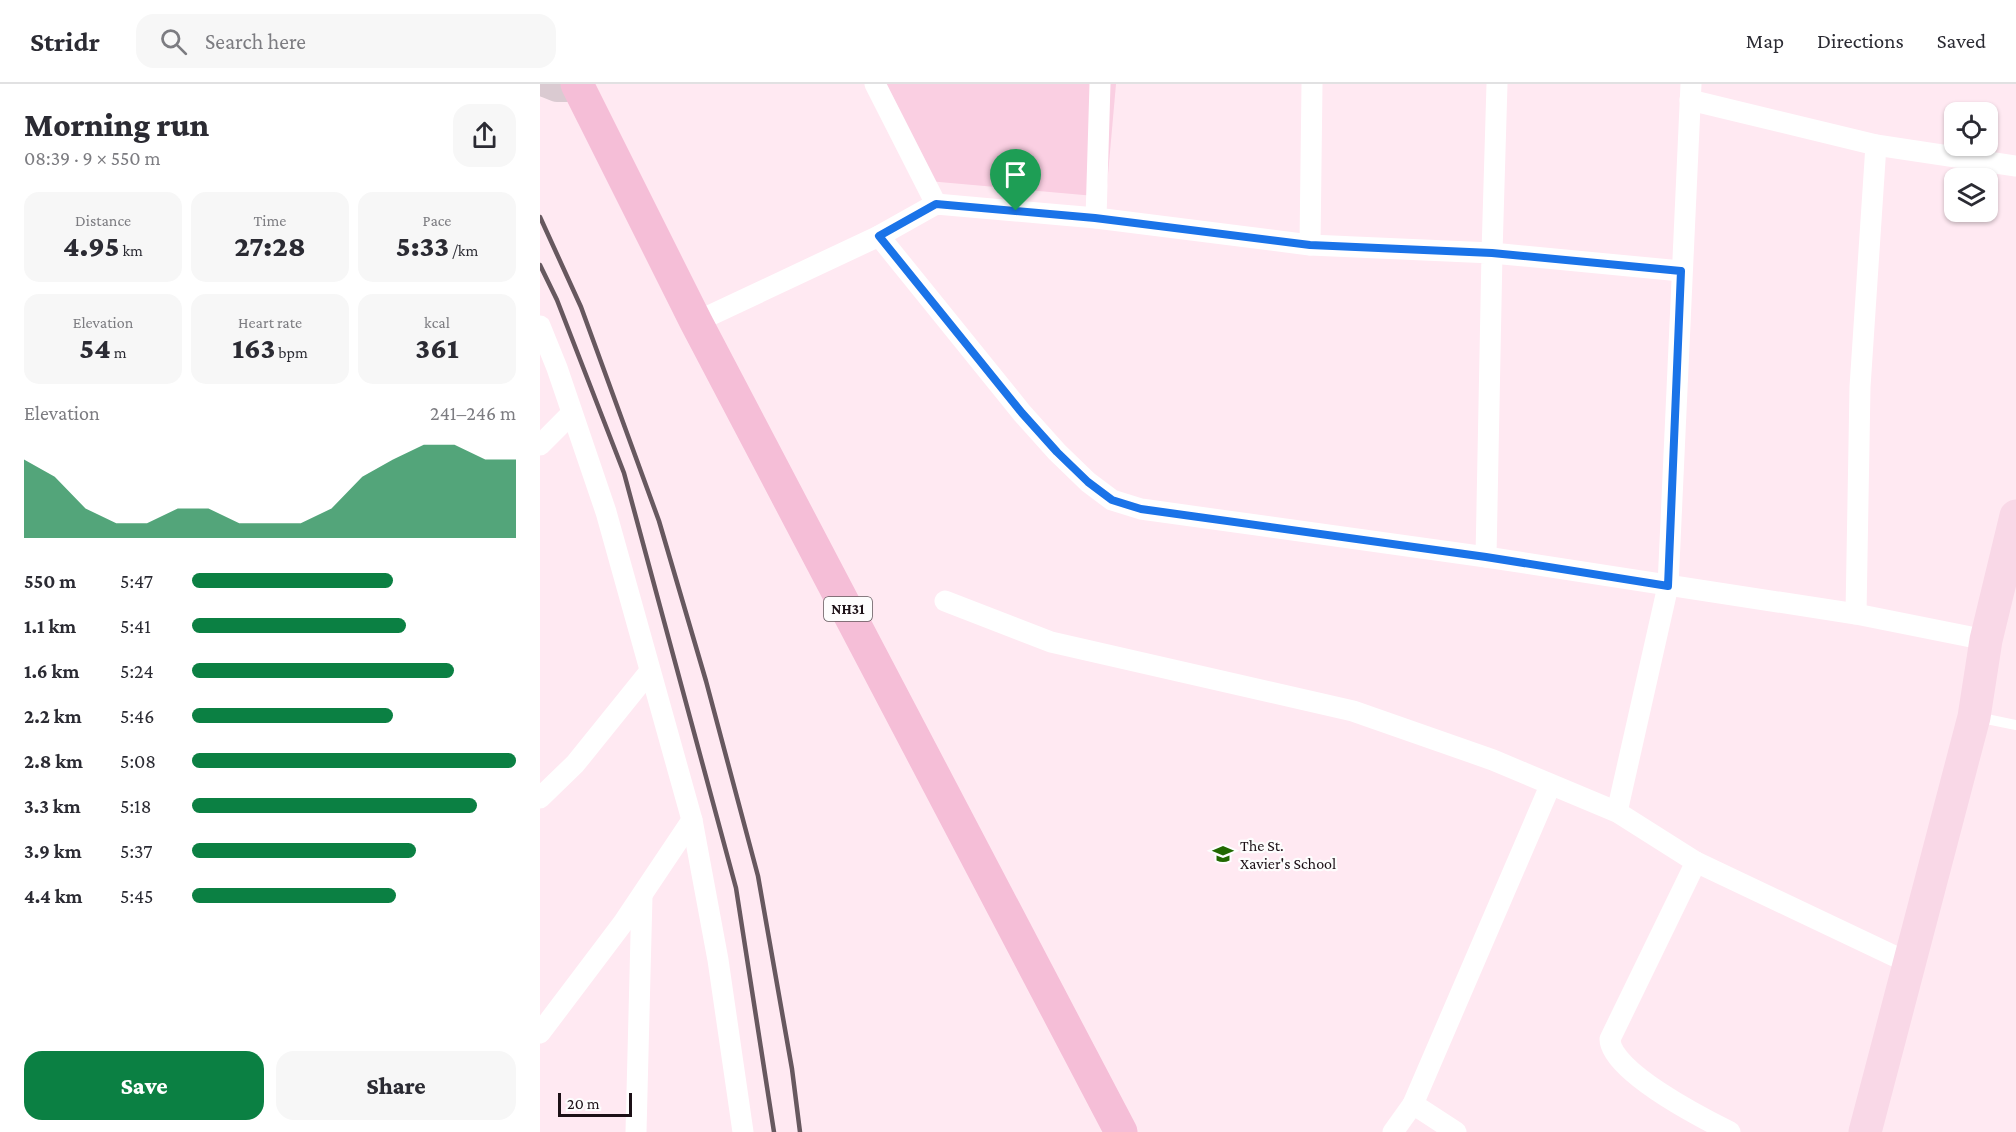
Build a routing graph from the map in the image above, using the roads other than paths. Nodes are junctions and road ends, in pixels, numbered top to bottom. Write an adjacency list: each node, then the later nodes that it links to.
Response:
1 (547, 84): 6 (main road)
2 (875, 84): 10 (street)
3 (1100, 84): 11 (street)
4 (1312, 84): 13 (street)
5 (1497, 84): 14 (street)
6 (578, 86): 16 (highway, NH31)
7 (1690, 92): 8 (street); 15 (street)
8 (1876, 146): 9 (street); 24 (street)
9 (2016, 166)
10 (936, 204): 11 (street); 12 (street)
11 (1095, 218): 13 (street)
12 (879, 236): 16 (street); 21 (street)
13 (1310, 245): 14 (street)
14 (1492, 253): 15 (street); 21 (street)
15 (1681, 271): 22 (street)
16 (696, 322): 40 (highway, NH31)
17 (540, 326): 18 (street)
18 (572, 413): 19 (street); 26 (street)
19 (540, 445)
20 (2016, 516): 25 (main road)
21 (1486, 557): 22 (street)
22 (1668, 586): 24 (street); 31 (street)
23 (945, 601): 29 (street)
24 (1856, 614): 25 (street)
25 (1986, 640): 27 (main road)
26 (650, 671): 30 (street); 32 (street)
27 (1974, 717): 28 (lane); 35 (main road)
28 (2016, 724)
29 (1550, 786): 31 (street); 37 (street)
30 (540, 798)
31 (1617, 812): 33 (street)
32 (692, 820): 34 (street); 39 (street)
33 (1695, 862): 35 (street); 43 (street)
34 (642, 895): 36 (street); 38 (street)
35 (1911, 964): 44 (main road)
36 (540, 1033)
37 (1413, 1104): 41 (street); 42 (street)
38 (636, 1132)
39 (743, 1132)
40 (1121, 1132)
41 (1393, 1132)
42 (1456, 1132)
43 (1730, 1132)
44 (1865, 1132)

